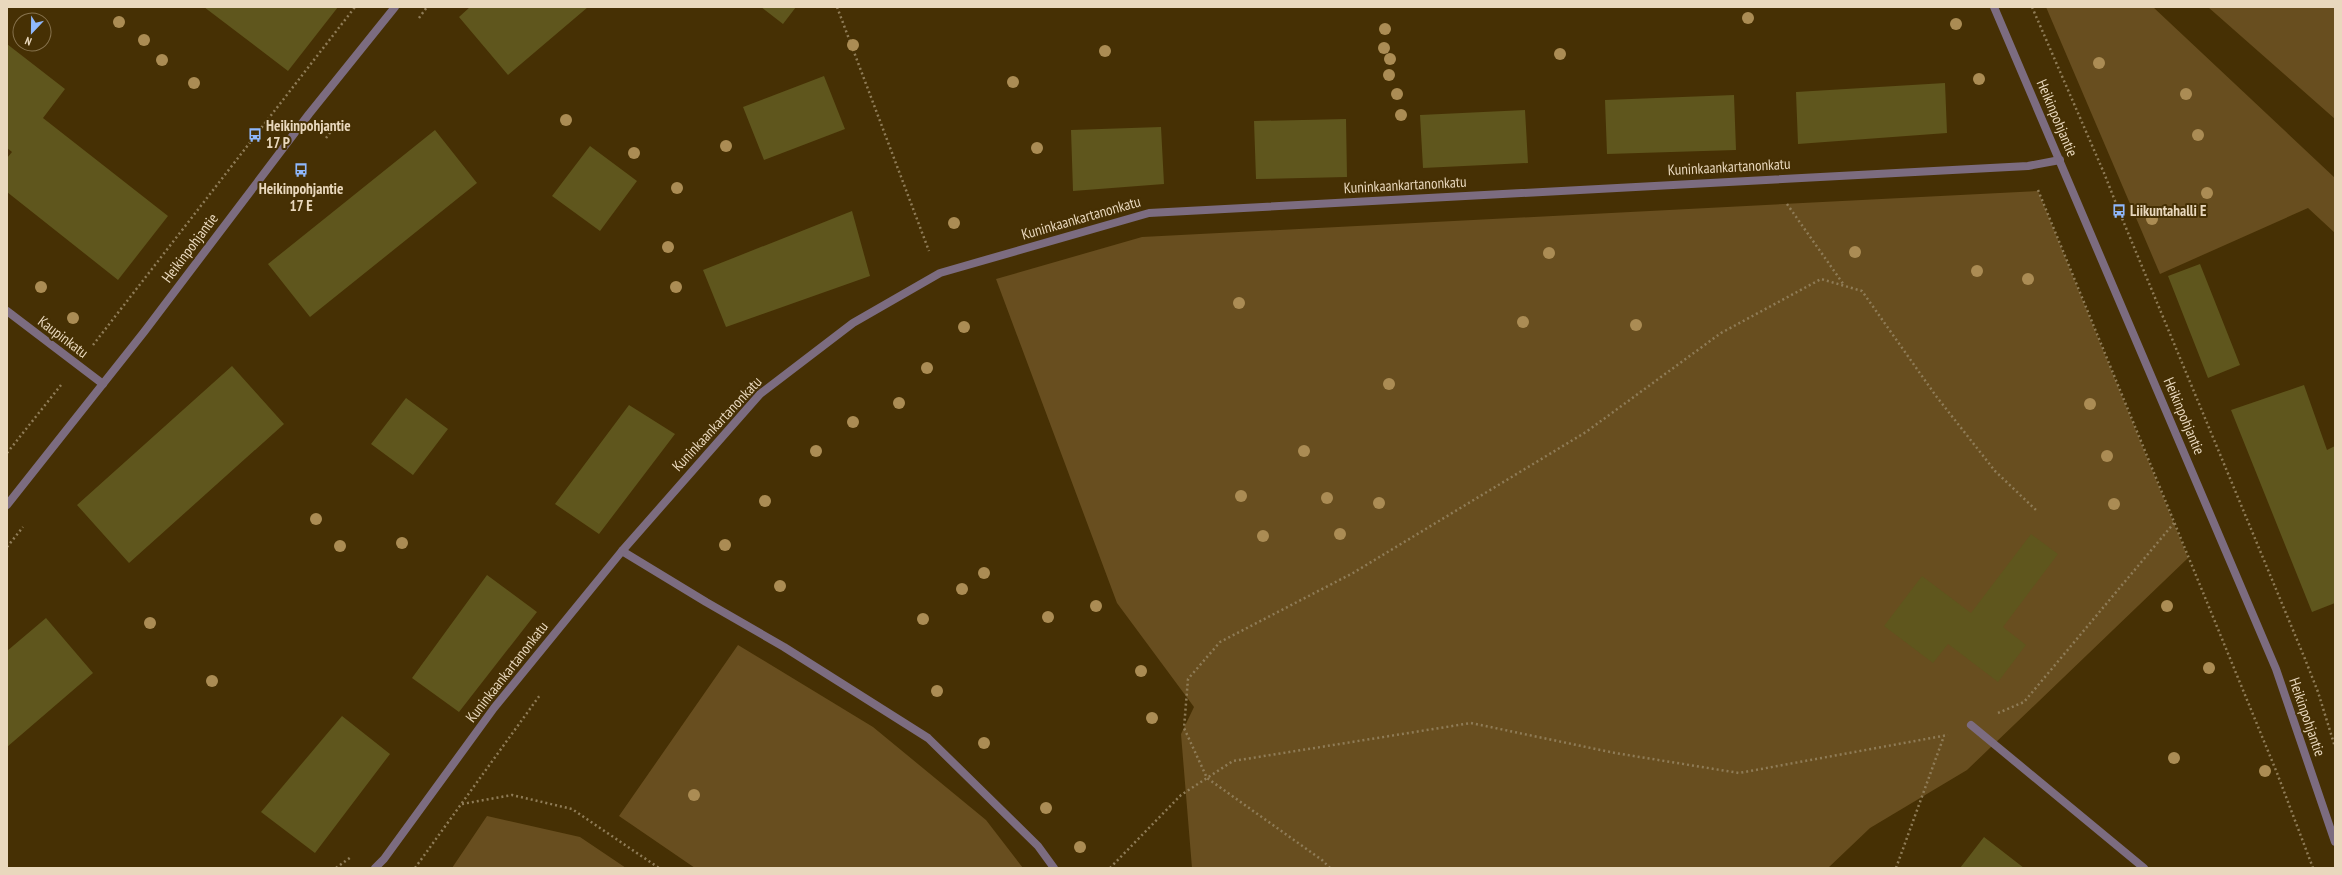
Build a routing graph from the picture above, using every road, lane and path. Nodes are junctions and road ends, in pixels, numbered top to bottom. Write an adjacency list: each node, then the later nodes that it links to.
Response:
1 (355, 7): 16 (path)
2 (395, 7): 17 (street, Heikinpohjantie)
3 (837, 7): 13 (path)
4 (1994, 7): 6 (street, Heikinpohjantie)
5 (2032, 7): 26 (path)
6 (2060, 160): 7 (street, Kuninkaankartanonkatu); 29 (street, Heikinpohjantie)
7 (2028, 166): 8 (path); 13 (street, Kuninkaankartanonkatu)
8 (2038, 191): 9 (path); 21 (path)
9 (2030, 192)
10 (1779, 204): 11 (path)
11 (1787, 204): 12 (path); 14 (path)
12 (1795, 204)
13 (940, 273): 22 (street, Kuninkaankartanonkatu)
14 (1844, 285): 20 (path); 27 (path)
15 (7, 311): 16 (street, Kaupinkatu)
16 (77, 365): 17 (street, Kaupinkatu); 18 (path)
17 (103, 384): 19 (street, Heikinpohjantie)
18 (7, 453)
19 (7, 505)
20 (2037, 511)
21 (2174, 523): 24 (path); 40 (path)
22 (622, 551): 32 (street, Kuninkaankartanonkatu); 35 (street)
23 (545, 688): 28 (path)
24 (1971, 725): 25 (path); 39 (street)
25 (1944, 736): 27 (path); 38 (path)
26 (2335, 747)
27 (1207, 778): 36 (path); 37 (path)
28 (462, 804): 33 (path); 34 (path)
29 (2335, 842)
30 (354, 855): 31 (path)
31 (336, 868)
32 (375, 868)
33 (415, 868)
34 (659, 868)
35 (1054, 868)
36 (1110, 868)
37 (1330, 868)
38 (1896, 868)
39 (2144, 868)
40 (2313, 868)

